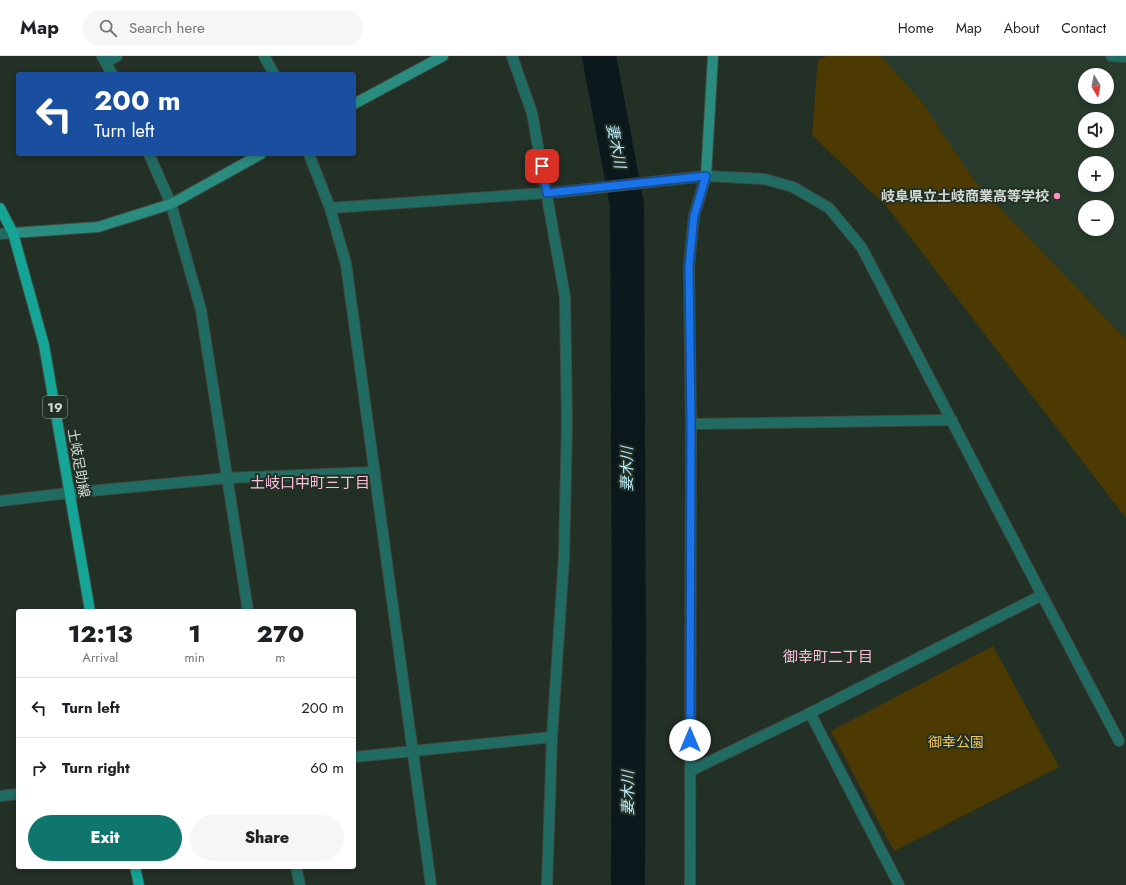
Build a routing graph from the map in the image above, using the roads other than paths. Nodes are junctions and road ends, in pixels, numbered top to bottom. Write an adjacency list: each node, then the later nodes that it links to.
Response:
1 (117, 56): 8 (street)
2 (264, 56): 10 (street)
3 (443, 56): 11 (street)
4 (512, 56): 16 (street)
5 (713, 56): 15 (street)
6 (1111, 56): 7 (street)
7 (1126, 57)
8 (104, 59): 9 (street)
9 (111, 72)
10 (273, 72)
11 (356, 103)
12 (150, 156): 17 (street)
13 (257, 156): 17 (street)
14 (310, 156): 19 (street)
15 (706, 176): 16 (street); 22 (street); 23 (street)
16 (547, 193): 19 (street); 32 (street)
17 (171, 204): 20 (street); 25 (street)
18 (0, 208): 20 (main road, 土岐足助線 / 19)
19 (330, 208): 24 (street)
20 (13, 233): 21 (street); 26 (main road, 土岐足助線 / 19)
21 (0, 234)
22 (952, 420): 23 (street); 28 (street)
23 (691, 424): 36 (street)
24 (375, 472): 25 (street); 34 (street)
25 (228, 478): 26 (street); 30 (street)
26 (69, 493): 27 (street); 29 (main road, 土岐足助線 / 19)
27 (0, 501)
28 (1042, 595): 31 (street); 33 (street)
29 (90, 609)
30 (248, 609)
31 (810, 713): 36 (street); 46 (street)
32 (552, 737): 34 (street); 44 (street)
33 (1119, 742)
34 (413, 750): 35 (street); 43 (street)
35 (356, 757)
36 (690, 771): 45 (street)
37 (16, 794): 38 (street)
38 (0, 796)
39 (135, 869): 41 (main road)
40 (296, 869): 42 (street)
41 (139, 885)
42 (300, 885)
43 (431, 885)
44 (547, 885)
45 (690, 885)
46 (899, 885)

